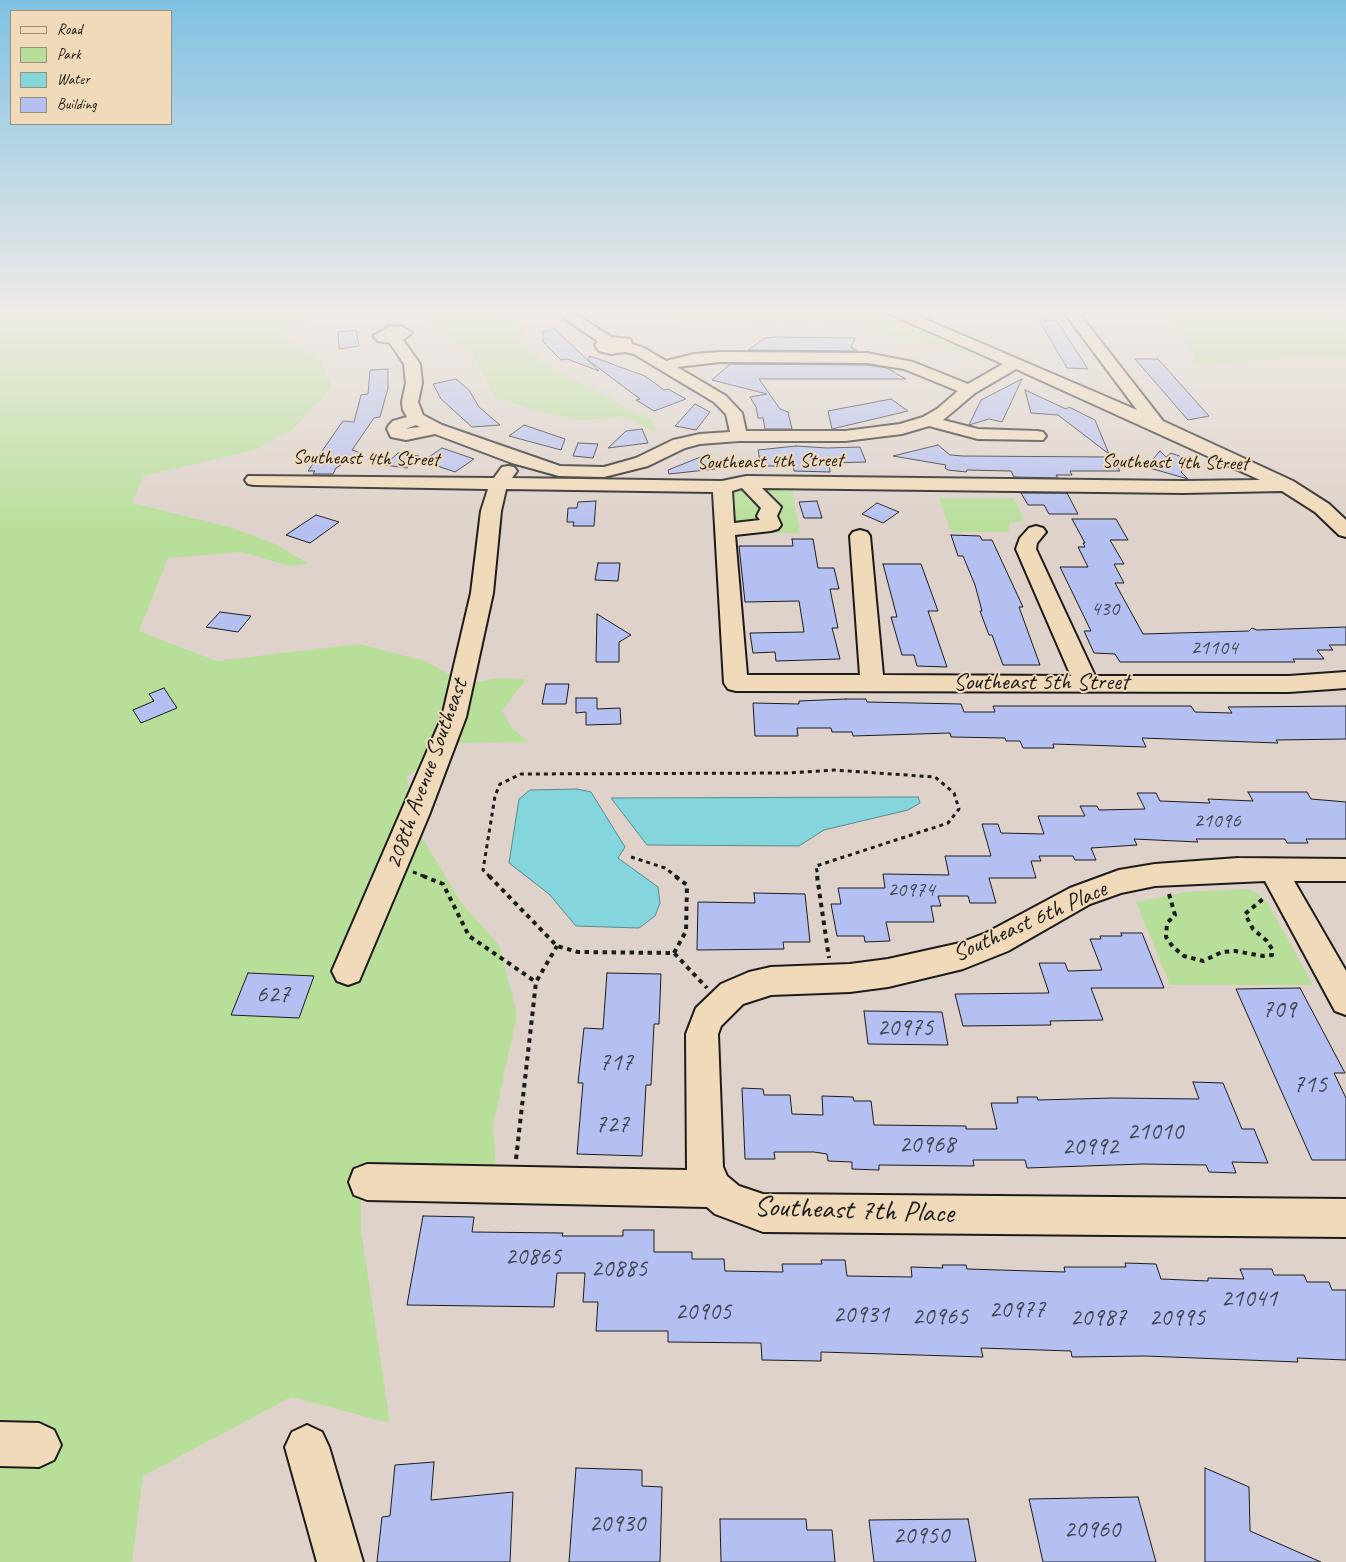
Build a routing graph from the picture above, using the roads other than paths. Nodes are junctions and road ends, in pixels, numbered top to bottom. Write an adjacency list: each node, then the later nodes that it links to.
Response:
1 (414, 384): 8 (street)
2 (692, 384): 12 (street)
3 (954, 384): 7 (street)
4 (980, 384): 7 (street)
5 (1061, 384): 10 (street)
6 (1126, 384): 10 (street)
7 (969, 390): 9 (street)
8 (418, 419): 11 (street); 11 (street)
9 (929, 421): 12 (street); 13 (street)
10 (1157, 425): 18 (street)
11 (436, 429): 14 (street)
12 (739, 436): 14 (street)
13 (1037, 436)
14 (518, 458): 17 (street, 208th Avenue Southeast)
15 (254, 480): 17 (street, Southeast 4th Street)
16 (746, 482): 18 (street, Southeast 4th Street); 19 (street, Southeast 4th Street); 20 (street)
17 (498, 485): 19 (street, Southeast 4th Street); 29 (street, 208th Avenue Southeast)
18 (1286, 485): 21 (street)
19 (722, 487): 20 (street)
20 (725, 530): 26 (street, Southeast 5th Street)
21 (1346, 530)
22 (1036, 532): 25 (street)
23 (860, 536): 26 (street)
24 (1346, 680): 25 (street, Southeast 5th Street)
25 (1086, 683): 26 (street, Southeast 5th Street)
26 (872, 684)
27 (1346, 870): 28 (street, Southeast 6th Place)
28 (1280, 882): 30 (street); 32 (street, Southeast 6th Place)
29 (348, 971)
30 (1346, 1001)
31 (367, 1182): 32 (street)
32 (714, 1189): 33 (street, Southeast 7th Place)
33 (1346, 1218)
34 (307, 1447): 35 (street)
35 (340, 1562)

